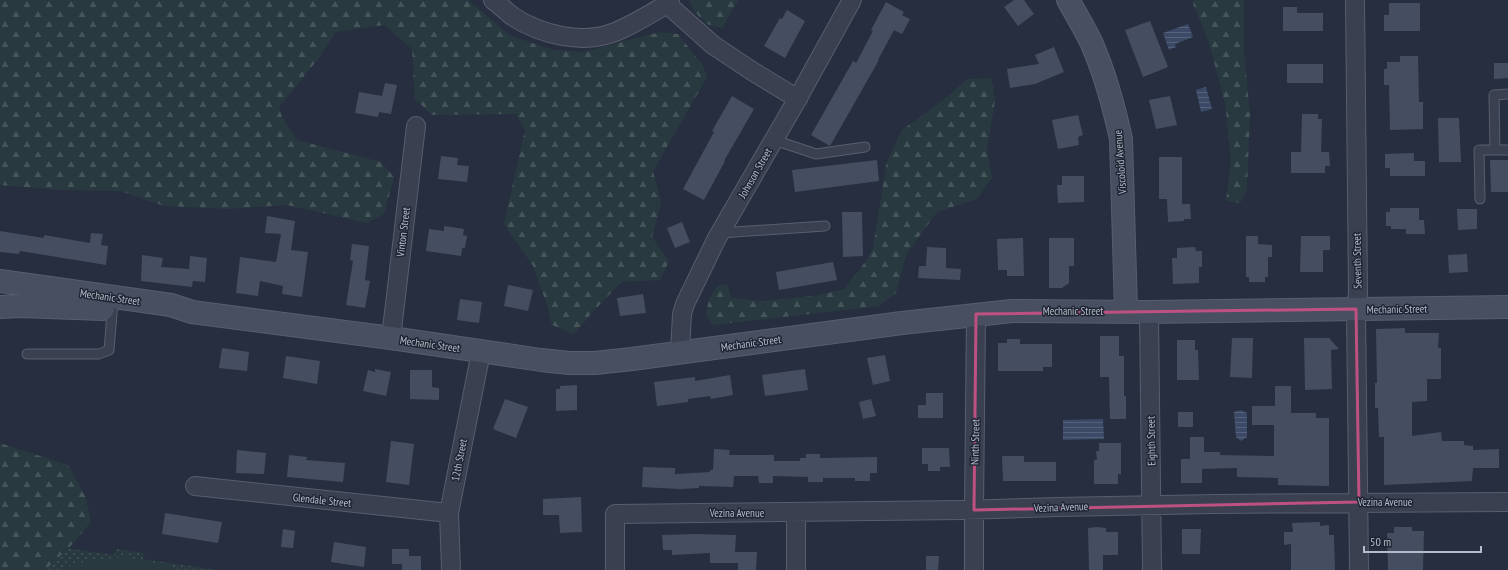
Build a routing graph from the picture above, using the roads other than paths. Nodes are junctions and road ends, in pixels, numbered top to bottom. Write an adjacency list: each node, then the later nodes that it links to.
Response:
1 (493, 0): 5 (street)
2 (852, 0): 7 (street, Johnson Street)
3 (1068, 0): 21 (main road, Viscoloid Avenue)
4 (1355, 0): 20 (street, Seventh Street)
5 (668, 2): 7 (street)
6 (1508, 94): 11 (lane)
7 (798, 99): 9 (street, Johnson Street)
8 (416, 126): 24 (street, Vinton Street)
9 (774, 140): 10 (lane); 15 (street, Johnson Street)
10 (865, 147)
11 (1495, 150): 12 (lane); 13 (lane)
12 (1508, 150)
13 (1480, 199)
14 (824, 226): 15 (lane)
15 (720, 233): 26 (street, Johnson Street)
16 (0, 281): 17 (main road, Mechanic Street)
17 (113, 304): 18 (main road); 24 (main road, Mechanic Street); 27 (lane)
18 (0, 306)
19 (1508, 307): 20 (main road, Mechanic Street)
20 (1356, 309): 22 (main road, Mechanic Street); 29 (street, Seventh Street)
21 (1126, 311): 22 (main road, Mechanic Street); 23 (main road, Mechanic Street)
22 (1149, 312): 31 (street, Eighth Street)
23 (976, 314): 26 (main road, Mechanic Street); 32 (street, Ninth Street)
24 (391, 338): 25 (main road, Mechanic Street)
25 (481, 352): 26 (main road, Mechanic Street); 33 (street, 12th Street)
26 (680, 352)
27 (27, 354)
28 (195, 486): 33 (street, Glendale Street)
29 (1359, 502): 30 (street, Vezina Avenue); 31 (street, Vezina Avenue); 40 (street, Seventh Street)
30 (1508, 502)
31 (1151, 505): 32 (street, Vezina Avenue); 39 (street, Eighth Street)
32 (974, 510): 34 (street, Vezina Avenue); 38 (street, Ninth Street)
33 (449, 513): 35 (street, 12th Street)
34 (796, 513): 36 (street, Vezina Avenue); 37 (street)
35 (451, 570)
36 (615, 570)
37 (796, 570)
38 (974, 570)
39 (1152, 570)
40 (1359, 570)

